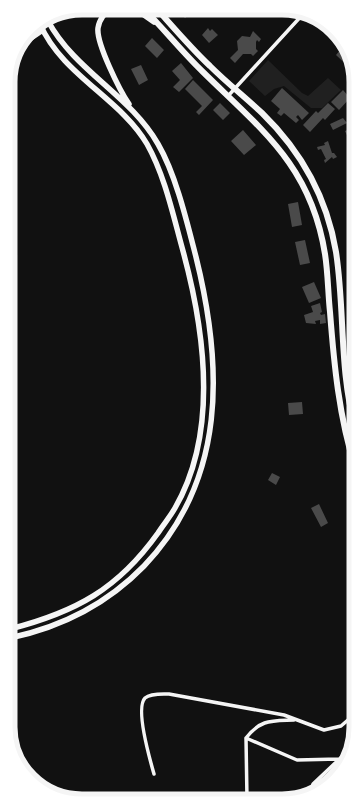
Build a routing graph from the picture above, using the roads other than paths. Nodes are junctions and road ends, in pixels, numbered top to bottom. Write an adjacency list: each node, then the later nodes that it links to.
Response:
1 (104, 15): 12 (main road)
2 (143, 15): 7 (main road)
3 (149, 15): 7 (highway)
4 (162, 15): 10 (highway)
5 (300, 18): 10 (street)
6 (50, 23): 12 (main road)
7 (161, 28): 11 (highway)
8 (43, 31): 9 (street); 17 (main road)
9 (31, 39)
10 (234, 89): 11 (street); 13 (highway)
11 (228, 96): 14 (highway)
12 (144, 123): 18 (main road)
13 (345, 362): 14 (highway); 15 (highway)
14 (334, 364): 16 (highway)
15 (349, 389)
16 (349, 444)
17 (15, 627)
18 (15, 637)
19 (349, 719): 20 (street)
20 (297, 720): 21 (street); 24 (street)
21 (246, 738): 23 (street); 26 (street)
22 (342, 756): 23 (street)
23 (339, 759): 25 (street)
24 (154, 774)
25 (312, 787)
26 (247, 794)

